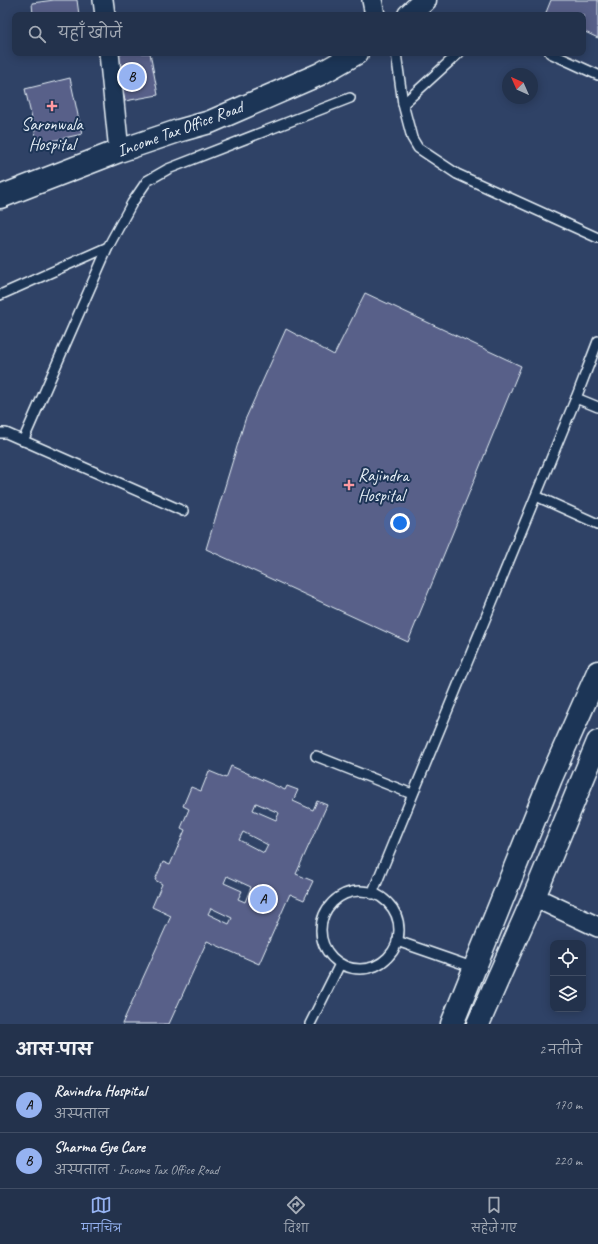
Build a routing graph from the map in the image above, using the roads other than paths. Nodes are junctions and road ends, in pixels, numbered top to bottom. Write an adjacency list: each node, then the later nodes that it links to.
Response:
1 (103, 0): 4 (street)
2 (372, 0): 5 (street)
3 (425, 0): 6 (main road)
4 (105, 12)
5 (374, 12)
6 (412, 12)
7 (109, 56): 15 (street)
8 (352, 56): 15 (main road, Income Tax Office Road)
9 (396, 56): 14 (lane)
10 (456, 56): 14 (lane)
11 (557, 56): 12 (lane)
12 (598, 75)
13 (350, 98): 18 (lane)
14 (403, 104): 17 (lane)
15 (119, 151): 16 (main road, Income Tax Office Road)
16 (0, 197)
17 (598, 238)
18 (108, 247): 19 (lane); 24 (lane)
19 (0, 295)
20 (598, 341): 21 (lane)
21 (576, 398): 22 (lane); 25 (lane)
22 (598, 406)
23 (0, 433): 24 (lane)
24 (23, 441): 26 (lane)
25 (536, 496): 27 (lane); 31 (lane)
26 (183, 511)
27 (598, 524)
28 (598, 672): 37 (main road)
29 (598, 742): 33 (main road)
30 (316, 756): 31 (lane)
31 (412, 794): 32 (lane)
32 (372, 894): 35 (lane); 36 (lane)
33 (534, 897): 34 (street); 40 (main road)
34 (598, 927)
35 (396, 942): 36 (lane); 37 (lane)
36 (340, 964): 38 (lane)
37 (475, 968): 39 (main road)
38 (310, 1024)
39 (452, 1024)
40 (478, 1024)

